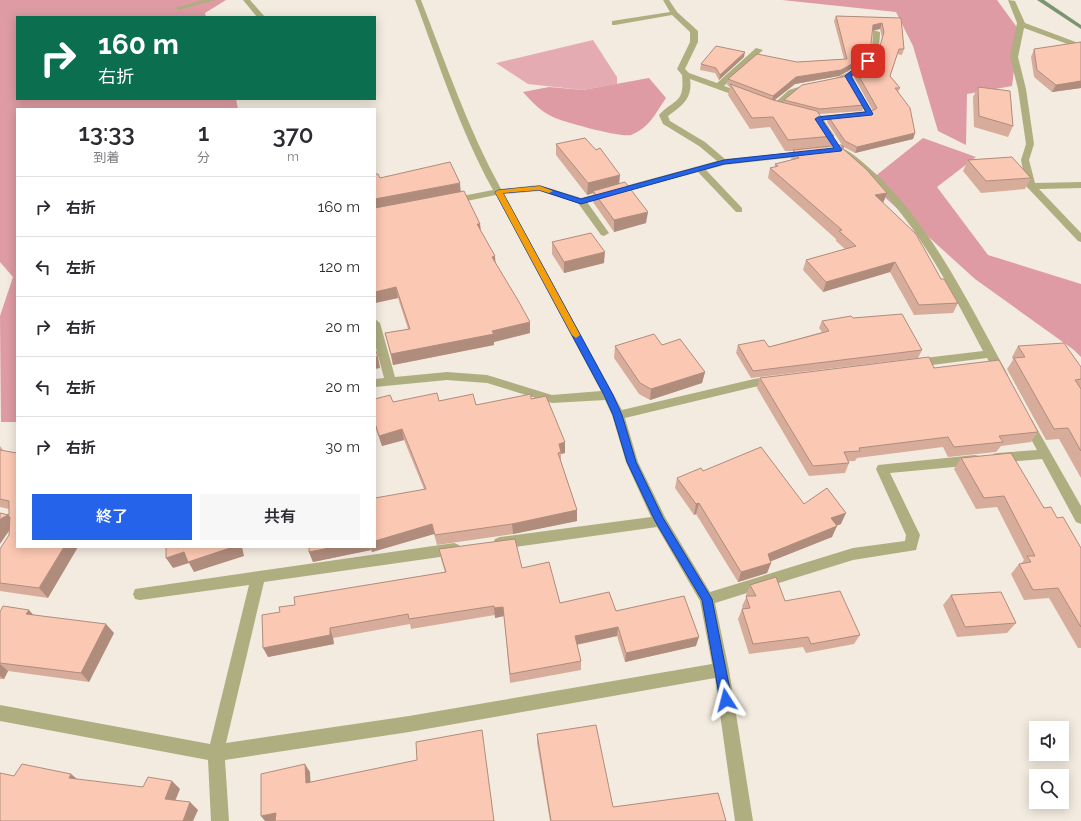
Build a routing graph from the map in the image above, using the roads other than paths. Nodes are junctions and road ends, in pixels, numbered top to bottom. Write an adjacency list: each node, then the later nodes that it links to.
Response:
1 (212, 0): 6 (street)
2 (246, 0): 8 (street)
3 (418, 0): 26 (street)
4 (666, 0): 7 (street)
5 (1010, 0): 10 (street)
6 (179, 8)
7 (674, 13): 9 (street); 14 (street)
8 (260, 16)
9 (615, 23)
10 (1021, 24): 12 (street); 25 (street)
11 (876, 32): 15 (street)
12 (1081, 47)
13 (759, 50): 16 (street)
14 (686, 75): 16 (street); 22 (street)
15 (848, 76): 18 (street); 19 (street)
16 (719, 86): 17 (street)
17 (751, 99)
18 (775, 107)
19 (817, 120)
20 (835, 148): 33 (street)
21 (816, 152): 22 (street)
22 (724, 162): 23 (street)
23 (701, 170): 28 (street); 29 (street)
24 (1081, 185): 25 (street)
25 (1031, 186): 31 (street)
26 (499, 192): 27 (street); 28 (street); 39 (street)
27 (445, 202)
28 (581, 202): 30 (street)
29 (739, 210)
30 (604, 233)
31 (1081, 239)
32 (376, 327): 36 (street)
33 (991, 354): 34 (street); 38 (street)
34 (904, 365)
35 (785, 379): 41 (street)
36 (391, 382): 37 (street); 39 (street)
37 (376, 383)
38 (1009, 387)
39 (609, 395): 41 (street)
40 (1023, 414): 42 (street)
41 (618, 415): 44 (street)
42 (1045, 454): 43 (street); 49 (street)
43 (1081, 518)
44 (660, 521): 45 (street); 49 (street)
45 (486, 545)
46 (471, 547): 47 (street)
47 (258, 577): 48 (street); 52 (street)
48 (140, 594)
49 (707, 599): 50 (street)
50 (721, 670): 52 (street); 54 (street)
51 (0, 713): 52 (street)
52 (216, 753): 53 (street)
53 (220, 821)
54 (744, 821)

